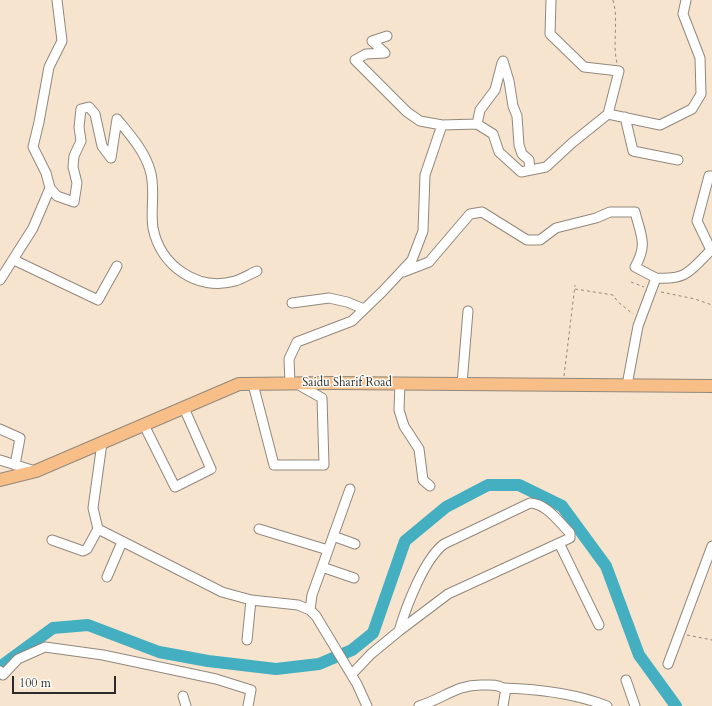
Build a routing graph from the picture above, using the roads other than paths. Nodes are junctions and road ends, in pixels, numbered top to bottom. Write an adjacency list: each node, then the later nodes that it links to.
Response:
1 (57, 0): 12 (street)
2 (551, 0): 5 (street)
3 (686, 0): 6 (street)
4 (387, 36): 8 (street)
5 (608, 114): 6 (street); 10 (street)
6 (625, 117): 9 (street)
7 (477, 124): 8 (street); 10 (street); 10 (street)
8 (442, 125): 16 (street)
9 (678, 160)
10 (530, 170)
11 (712, 176): 17 (street)
12 (50, 188): 13 (street); 15 (street)
13 (14, 260): 14 (street); 18 (street)
14 (117, 266)
15 (257, 271)
16 (400, 273): 17 (street); 20 (street)
17 (656, 278): 26 (street)
18 (0, 280)
19 (292, 303): 20 (street)
20 (364, 309): 22 (street)
21 (468, 311): 25 (street)
22 (293, 383): 23 (main road, Saidu Sharif Road); 24 (main road, Saidu Sharif Road); 24 (street)
23 (400, 383): 25 (main road, Saidu Sharif Road); 36 (street)
24 (253, 384): 28 (main road, Saidu Sharif Road)
25 (462, 384): 26 (main road, Saidu Sharif Road)
26 (627, 385): 27 (main road, Saidu Sharif Road)
27 (712, 386)
28 (184, 408): 29 (main road, Saidu Sharif Road); 29 (street)
29 (144, 425): 31 (main road, Saidu Sharif Road)
30 (0, 429): 33 (street)
31 (102, 443): 34 (main road, Saidu Sharif Road); 38 (street)
32 (0, 460): 33 (street)
33 (15, 465): 34 (street)
34 (36, 471): 35 (main road, Saidu Sharif Road)
35 (0, 480)
36 (430, 486)
37 (350, 489): 40 (street)
38 (98, 529): 41 (street); 42 (street)
39 (259, 529): 46 (street)
40 (333, 536): 44 (street); 46 (street)
41 (52, 540)
42 (122, 542): 48 (street); 50 (street)
43 (559, 543): 52 (street); 53 (street); 53 (street)
44 (355, 544)
45 (712, 546): 55 (street)
46 (328, 550): 47 (street)
47 (322, 567): 49 (street); 51 (street)
48 (107, 577)
49 (354, 578)
50 (251, 600): 51 (street); 54 (street)
51 (310, 610): 57 (street)
52 (599, 625)
53 (399, 631): 57 (street)
54 (247, 640)
55 (668, 664)
56 (0, 671): 63 (street)
57 (352, 674): 64 (street)
58 (626, 680): 68 (street)
59 (506, 688): 61 (street); 66 (street); 67 (street)
60 (183, 696): 62 (street)
61 (436, 704): 65 (street)
62 (186, 706)
63 (248, 706)
64 (367, 706)
65 (419, 706)
66 (503, 706)
67 (607, 706)
68 (635, 706)

